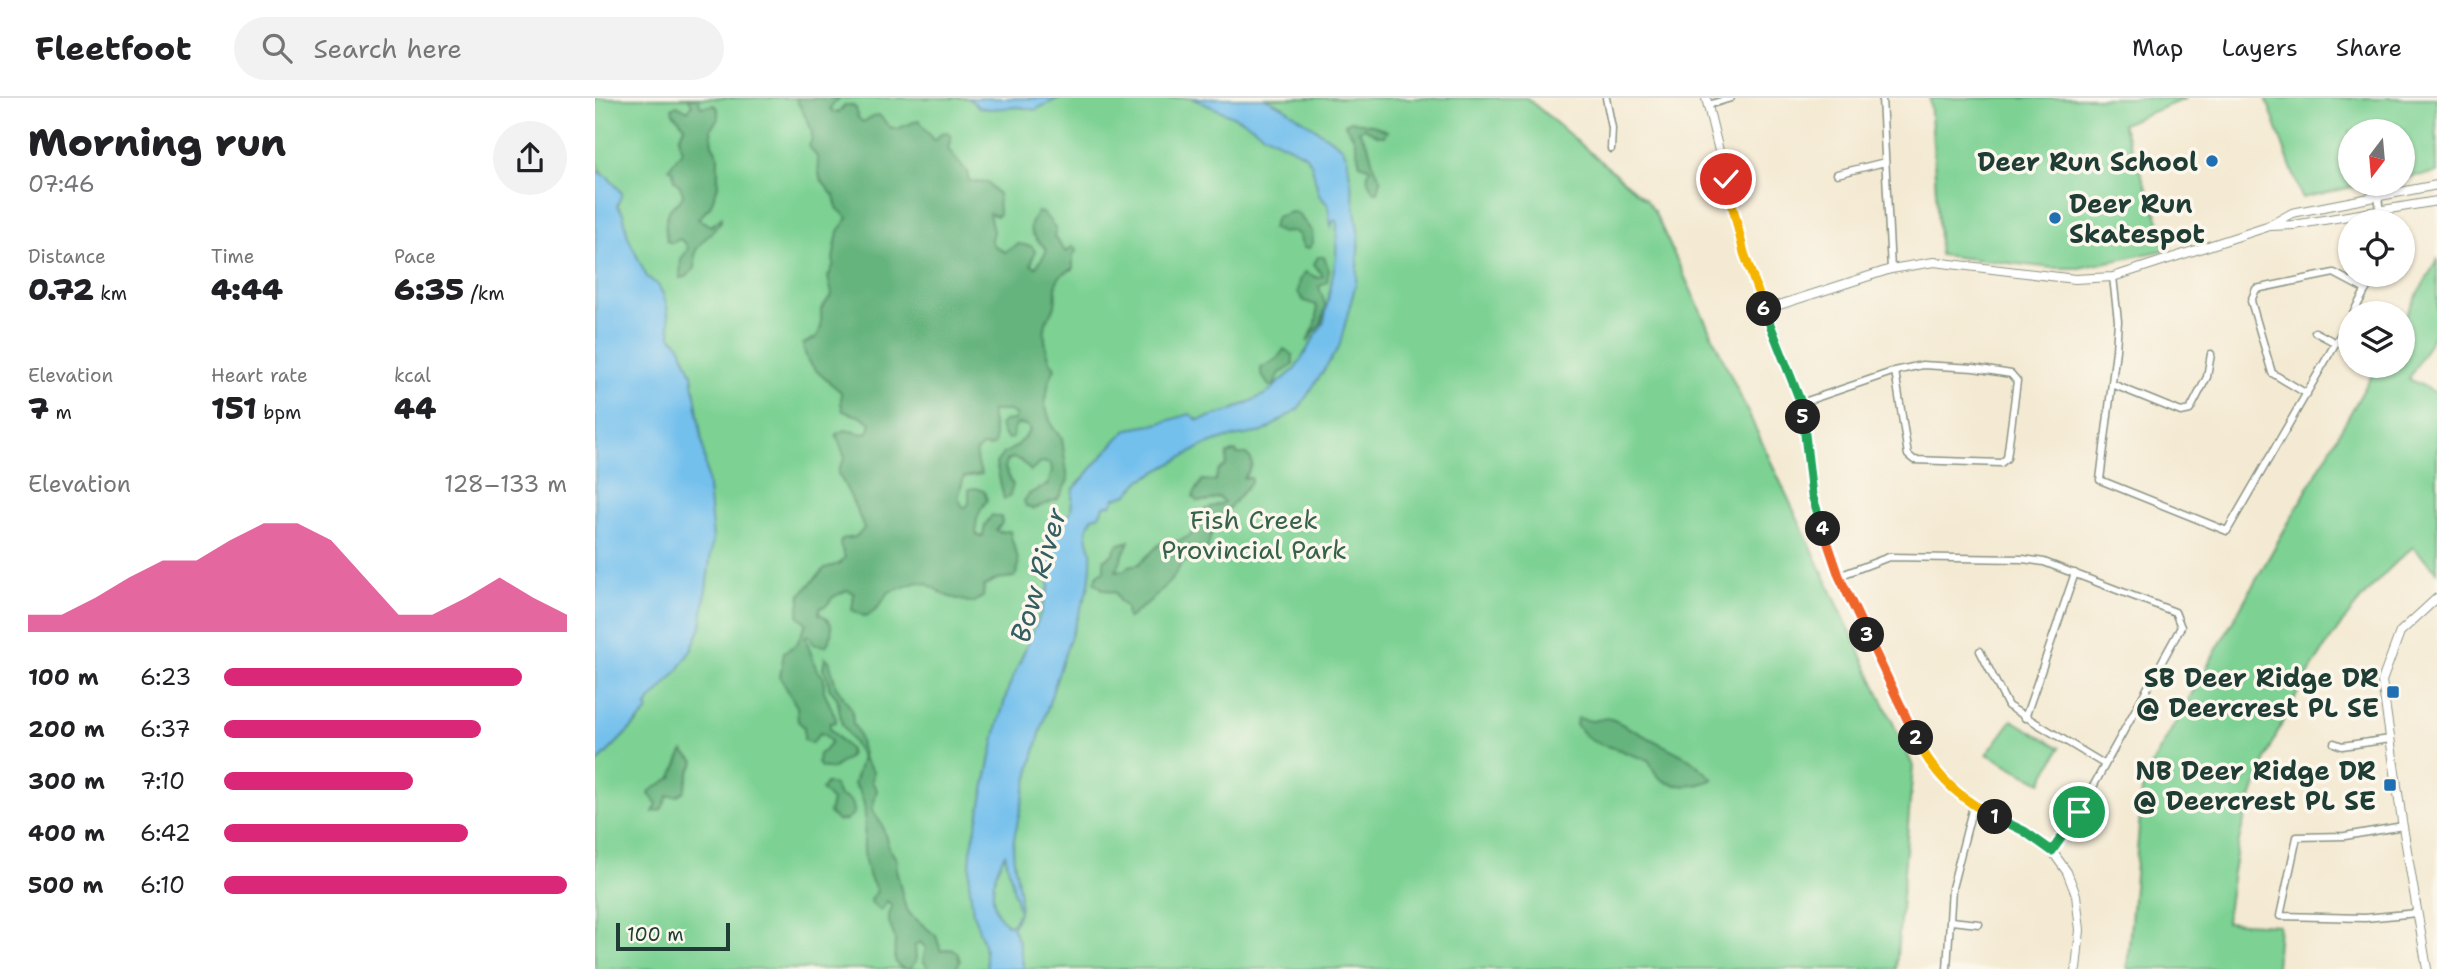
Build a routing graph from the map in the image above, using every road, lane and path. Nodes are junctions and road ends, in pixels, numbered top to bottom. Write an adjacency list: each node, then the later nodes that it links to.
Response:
1 (1607, 98): 5 (street)
2 (1731, 98): 4 (street)
3 (1882, 98): 6 (street)
4 (1707, 101): 21 (street)
5 (1611, 149)
6 (1885, 162): 7 (street); 16 (street)
7 (1837, 174)
8 (2437, 185): 9 (street)
9 (2415, 189)
10 (2378, 196): 12 (street); 15 (street)
11 (2437, 201): 13 (street)
12 (2381, 210)
13 (2387, 210)
14 (2338, 217): 15 (street)
15 (2267, 227): 17 (street)
16 (1891, 269): 17 (street); 21 (street)
17 (2113, 277): 27 (street)
18 (2368, 287): 19 (street)
19 (2366, 290): 20 (street); 28 (street)
20 (2360, 301)
21 (1764, 310): 29 (street)
22 (2315, 332): 24 (street)
23 (2338, 339): 24 (street)
24 (2336, 343): 28 (street)
25 (2211, 354): 27 (street)
26 (1895, 371): 26 (street); 29 (street)
27 (2112, 384): 28 (street)
28 (2307, 394)
29 (1801, 403): 31 (street)
30 (2074, 573): 31 (street); 34 (street); 37 (street)
31 (1839, 576): 38 (street)
32 (2437, 598): 35 (street)
33 (1980, 651): 34 (street)
34 (2025, 718): 37 (street)
35 (2389, 739): 36 (street); 39 (street)
36 (2334, 743)
37 (2104, 764): 40 (street)
38 (1973, 806): 40 (street); 42 (street)
39 (2403, 826): 41 (street); 41 (street)
40 (2052, 851): 45 (street)
41 (2417, 913): 46 (street)
42 (1951, 921): 43 (street); 44 (street)
43 (1979, 924)
44 (1947, 969)
45 (2076, 969)
46 (2427, 969)

